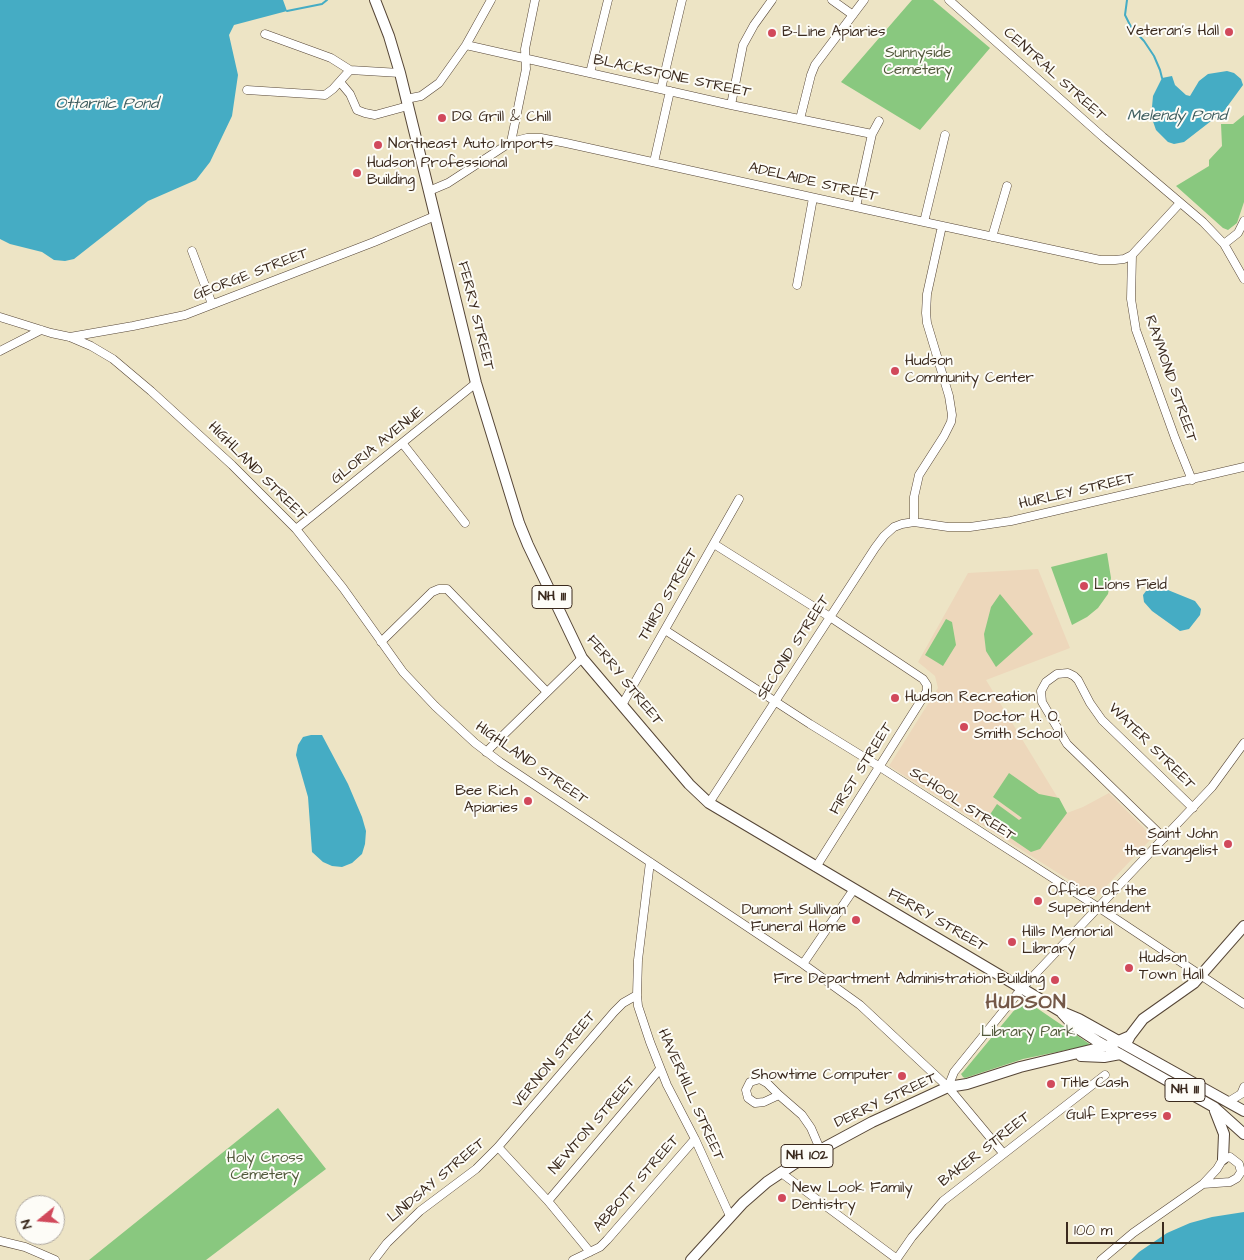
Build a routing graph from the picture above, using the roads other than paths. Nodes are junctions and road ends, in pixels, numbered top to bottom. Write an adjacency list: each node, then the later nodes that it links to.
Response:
1 (375, 0): 15 (main road, FERRY STREET / NH 111)
2 (491, 0): 12 (street)
3 (535, 0): 13 (street)
4 (608, 0): 16 (street)
5 (682, 0): 18 (street)
6 (772, 0): 22 (street)
7 (832, 0): 10 (street)
8 (864, 0): 10 (street)
9 (949, 0): 32 (street, CENTRAL STREET)
10 (852, 15): 23 (street)
11 (265, 34): 14 (street)
12 (466, 45): 13 (street, BLACKSTONE STREET); 21 (street)
13 (526, 59): 16 (street, BLACKSTONE STREET); 27 (street)
14 (350, 70): 15 (street); 17 (street)
15 (400, 73): 21 (main road, FERRY STREET / NH 111)
16 (590, 73): 18 (street, BLACKSTONE STREET)
17 (340, 82): 19 (street); 21 (street)
18 (661, 89): 20 (street, BLACKSTONE STREET)
19 (247, 90)
20 (670, 91): 22 (street, BLACKSTONE STREET); 28 (street)
21 (407, 102): 30 (main road, FERRY STREET / NH 111)
22 (731, 105): 23 (street, BLACKSTONE STREET)
23 (800, 119): 25 (street, BLACKSTONE STREET)
24 (879, 120): 25 (street)
25 (872, 134): 33 (street)
26 (945, 135): 36 (street)
27 (511, 142): 28 (street, ADELAIDE STREET); 30 (street, ADELAIDE STREET)
28 (654, 162): 31 (street, ADELAIDE STREET)
29 (1006, 186): 38 (street)
30 (429, 191): 34 (main road, FERRY STREET / NH 111)
31 (813, 198): 33 (street, ADELAIDE STREET); 43 (street)
32 (1180, 203): 39 (street, CENTRAL STREET); 41 (street)
33 (856, 207): 36 (street, ADELAIDE STREET)
34 (435, 216): 44 (street, GEORGE STREET); 49 (main road, FERRY STREET / NH 111)
35 (1244, 221): 39 (street)
36 (924, 222): 37 (street, ADELAIDE STREET)
37 (942, 226): 38 (street, ADELAIDE STREET); 54 (street)
38 (992, 237): 41 (street, ADELAIDE STREET)
39 (1224, 244): 42 (street, CENTRAL STREET)
40 (192, 251): 44 (street)
41 (1132, 254): 52 (street, RAYMOND STREET)
42 (1244, 279)
43 (797, 285)
44 (212, 304): 47 (street, GEORGE STREET)
45 (0, 317): 46 (street, HIGHLAND STREET)
46 (41, 330): 47 (street, HIGHLAND STREET); 48 (street)
47 (70, 337): 56 (street, HIGHLAND STREET)
48 (0, 351)
49 (476, 383): 50 (street, GLORIA AVENUE); 61 (main road, FERRY STREET / NH 111)
50 (402, 444): 55 (street); 56 (street, GLORIA AVENUE)
51 (1244, 467): 52 (street, HURLEY STREET)
52 (1192, 480): 54 (street, HURLEY STREET)
53 (740, 499): 57 (street, THIRD STREET)
54 (914, 522): 58 (street, SECOND STREET)
55 (465, 523)
56 (296, 529): 60 (street, HIGHLAND STREET)
57 (714, 544): 58 (street); 59 (street, THIRD STREET)
58 (830, 617): 63 (street, SECOND STREET); 67 (street, FIRST STREET)
59 (665, 630): 63 (street, SCHOOL STREET); 64 (street, THIRD STREET)
60 (381, 642): 62 (street); 66 (street, HIGHLAND STREET)
61 (582, 658): 62 (street); 64 (main road, FERRY STREET / NH 111)
62 (546, 691): 66 (street)
63 (776, 702): 67 (street, SCHOOL STREET); 68 (street, SECOND STREET)
64 (622, 705): 68 (main road, FERRY STREET / NH 111)
65 (1244, 743): 69 (street)
66 (486, 752): 71 (street, HIGHLAND STREET)
67 (880, 767): 72 (street, FIRST STREET); 74 (street, SCHOOL STREET)
68 (709, 803): 72 (main road, FERRY STREET / NH 111)
69 (1193, 808): 70 (street); 70 (street, WATER STREET)
70 (1164, 838): 74 (street)
71 (650, 862): 76 (street, HIGHLAND STREET); 79 (street, HAVERHILL STREET)
72 (816, 867): 73 (main road, FERRY STREET / NH 111)
73 (854, 889): 76 (street); 78 (main road, FERRY STREET / NH 111)
74 (1098, 908): 77 (street, SCHOOL STREET); 78 (street)
75 (1244, 926): 77 (main road)
76 (803, 964): 87 (street, HIGHLAND STREET)
77 (1201, 975): 80 (street, SCHOOL STREET); 82 (main road)
78 (1022, 988): 81 (main road, FERRY STREET / NH 111); 87 (street)
79 (637, 995): 85 (street, HAVERHILL STREET); 95 (street, VERNON STREET)
80 (1244, 1004)
81 (1060, 1011): 82 (main road, FERRY STREET / NH 111); 83 (main road, FERRY STREET / NH 111)
82 (1124, 1044): 83 (main road, FERRY STREET / NH 111); 84 (main road, DERRY STREET); 90 (main road, FERRY STREET / NH 111); 91 (main road, FERRY STREET / NH 111)
83 (1107, 1046): 84 (main road, DERRY STREET)
84 (1073, 1055): 87 (main road, DERRY STREET / NH 102)
85 (660, 1069): 94 (street, HAVERHILL STREET); 101 (street, NEWTON STREET)
86 (1105, 1075): 97 (street, BAKER STREET)
87 (948, 1087): 96 (main road, DERRY STREET / NH 102); 97 (street, HIGHLAND STREET)
88 (1242, 1090): 90 (street); 92 (street)
89 (779, 1094): 96 (street)
90 (1228, 1102): 92 (main road, FERRY STREET / NH 111)
91 (1214, 1107): 93 (main road, FERRY STREET / NH 111); 98 (main road)
92 (1243, 1110)
93 (1244, 1134)
94 (695, 1139): 102 (street, HAVERHILL STREET); 104 (street, ABBOTT STREET)
95 (498, 1147): 101 (street); 107 (street, LINDSAY STREET)
96 (820, 1149): 99 (main road, DERRY STREET / NH 102)
97 (1003, 1153): 105 (street, BAKER STREET)
98 (1223, 1159): 100 (street); 100 (street)
99 (780, 1172): 102 (main road, DERRY STREET / NH 102); 105 (street)
100 (1203, 1184): 110 (street)
101 (548, 1201): 104 (street)
102 (730, 1216): 109 (main road, DERRY STREET / NH 102)
103 (0, 1240): 106 (street)
104 (590, 1252): 108 (street, ABBOTT STREET)
105 (896, 1259)
106 (55, 1260)
107 (374, 1260)
108 (573, 1260)
109 (691, 1260)
110 (1101, 1260)

